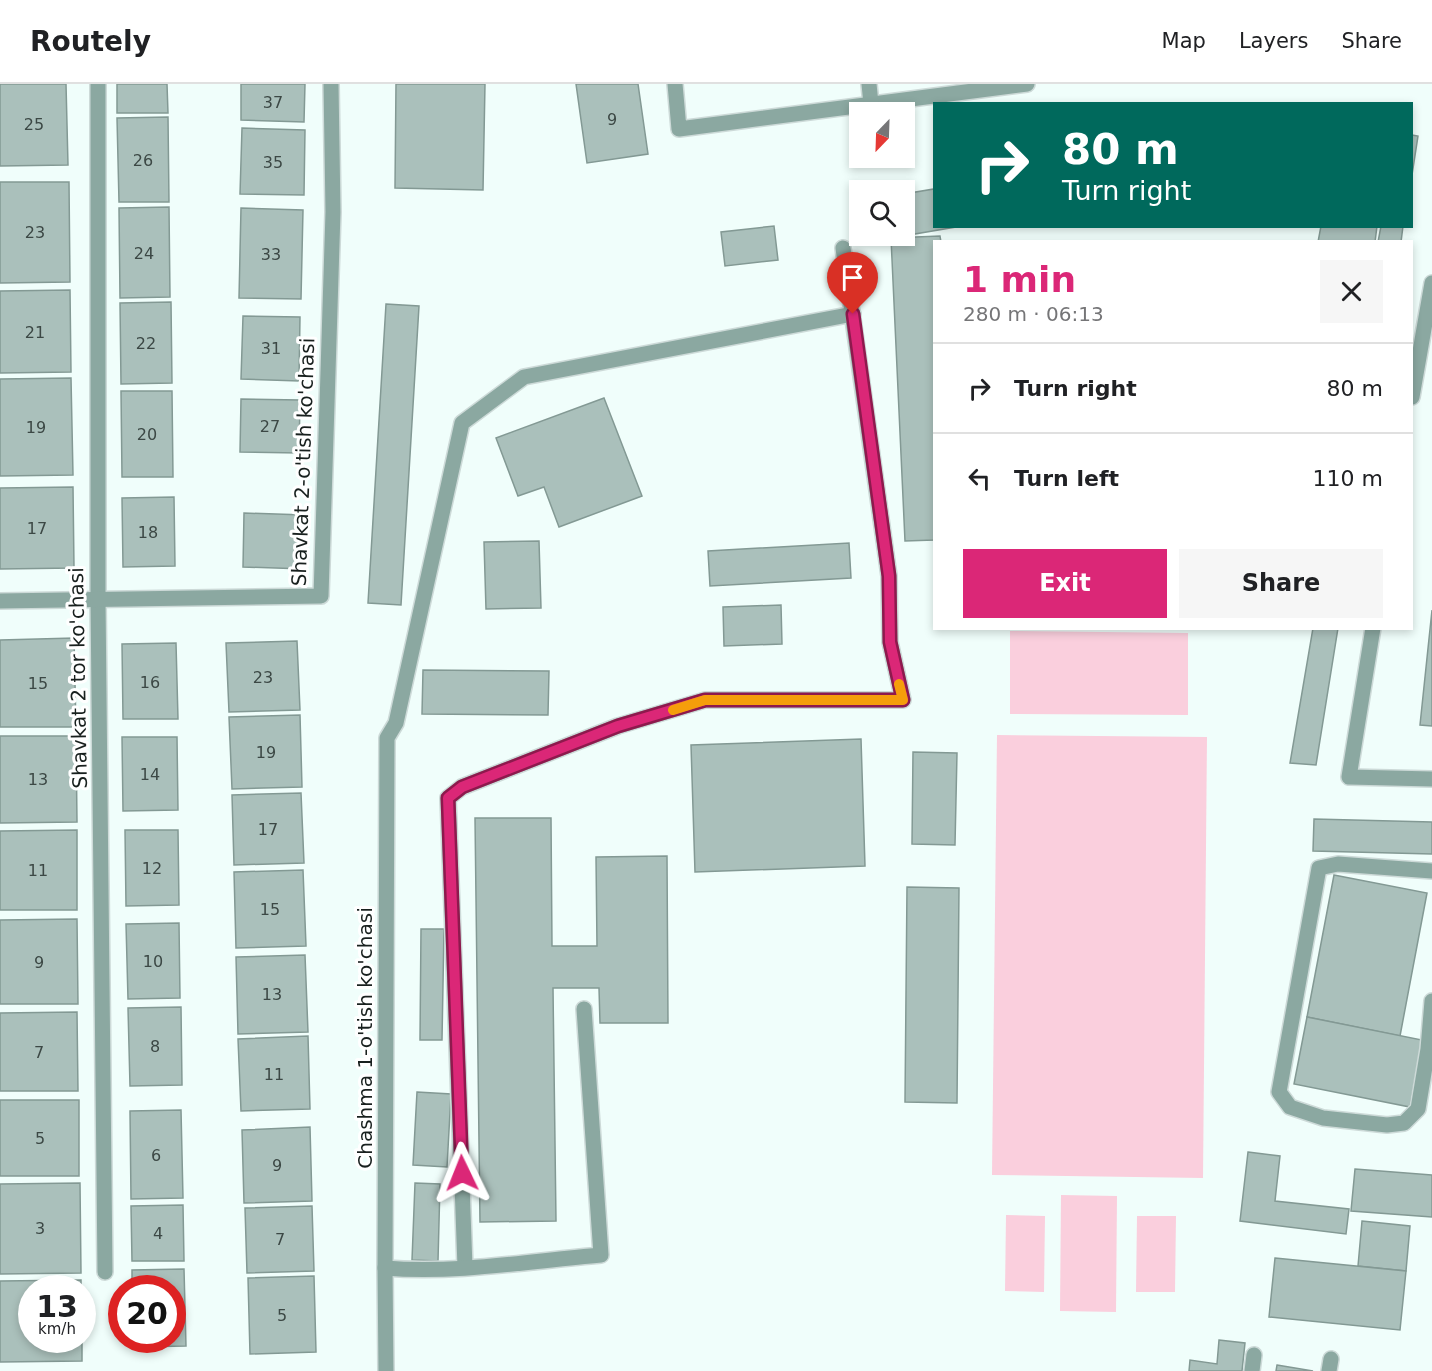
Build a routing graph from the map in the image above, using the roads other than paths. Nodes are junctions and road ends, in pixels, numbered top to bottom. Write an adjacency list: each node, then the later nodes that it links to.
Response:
1 (98, 84): 13 (street, Shavkat 2 tor ko'chasi)
2 (331, 84): 13 (street, Shavkat 2-o'tish ko'chasi)
3 (675, 84): 8 (street)
4 (868, 84): 6 (street)
5 (1027, 84): 7 (street)
6 (871, 102)
7 (887, 102)
8 (849, 107)
9 (843, 249): 11 (street)
10 (1432, 283): 12 (street)
11 (853, 314): 20 (street); 21 (street, Chashma 1-o'tish ko'chasi)
12 (1413, 391)
13 (98, 600): 14 (street, Shavkat 2-o'tish ko'chasi); 22 (street, Shavkat 2 tor ko'chasi)
14 (0, 601)
15 (1373, 630): 16 (street)
16 (1432, 779)
17 (1432, 871): 18 (street)
18 (1432, 1001)
19 (584, 1009): 20 (street)
20 (465, 1267): 21 (street)
21 (384, 1268): 24 (street, Chashma 1-o'tish ko'chasi)
22 (105, 1272)
23 (1254, 1355): 25 (street)
24 (386, 1371)
25 (1252, 1371)

